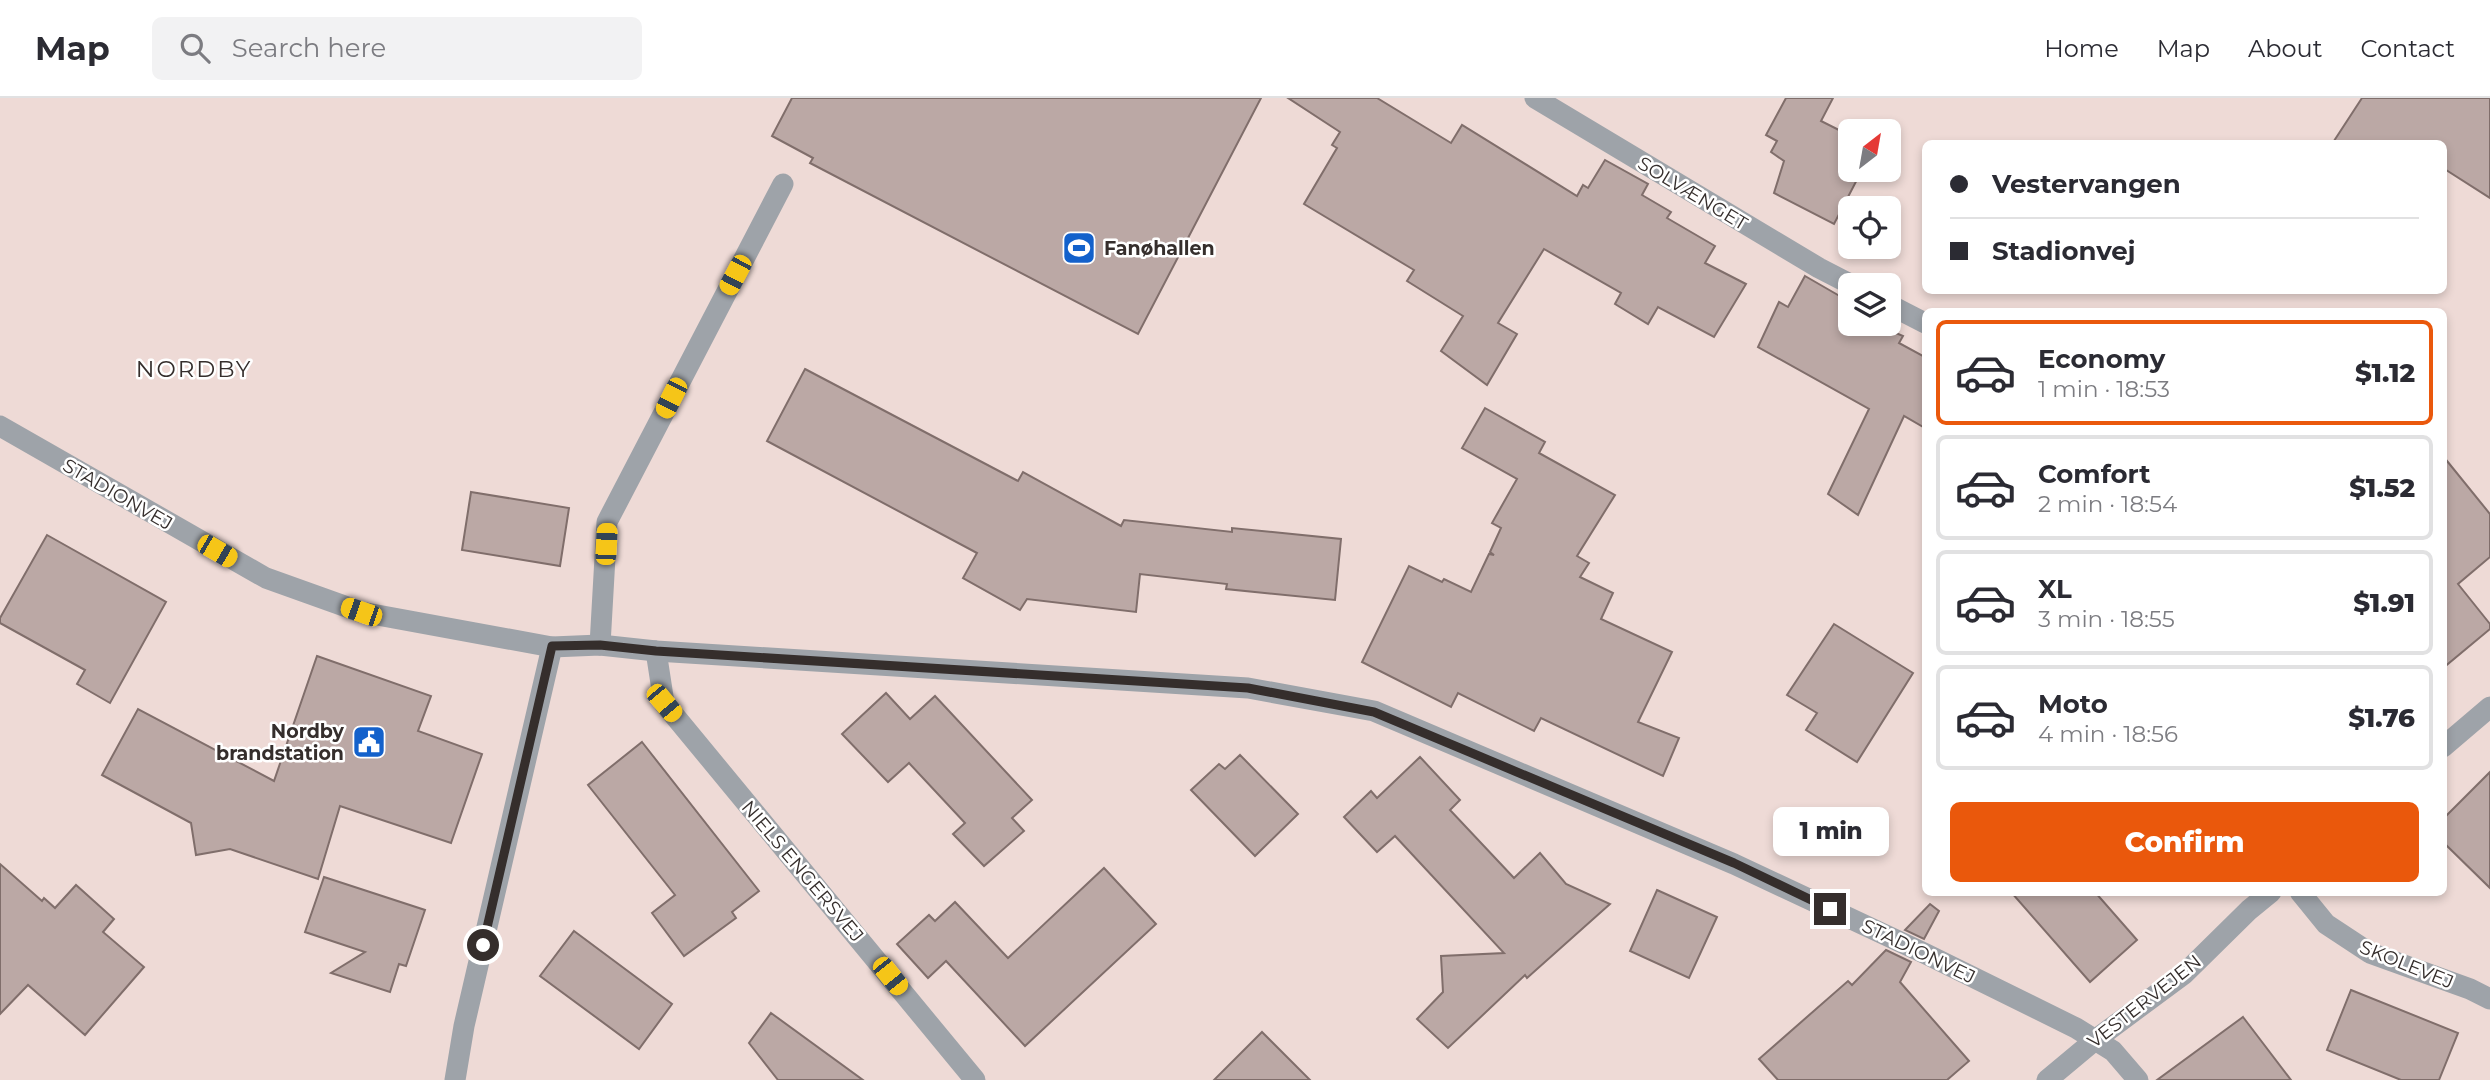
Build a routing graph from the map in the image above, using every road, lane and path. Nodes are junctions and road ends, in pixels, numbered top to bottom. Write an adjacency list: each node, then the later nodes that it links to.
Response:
1 (1535, 98): 3 (street, SOLVÆNGET)
2 (783, 184): 7 (street)
3 (1838, 278)
4 (1901, 311): 5 (street)
5 (1922, 321)
6 (0, 426): 8 (street, STADIONVEJ)
7 (600, 645): 8 (street, STADIONVEJ); 9 (street, STADIONVEJ)
8 (552, 646): 16 (street)
9 (656, 651): 15 (street, STADIONVEJ); 17 (street, NIELS ENGERSVEJ)
10 (2490, 707): 11 (street)
11 (2447, 744)
12 (2304, 896): 14 (street, SKOLEVEJ)
13 (2244, 901): 15 (street, VESTERVEJEN)
14 (2490, 999)
15 (2095, 1040): 18 (street, VESTERVEJEN); 19 (street, STADIONVEJ)
16 (455, 1080)
17 (975, 1080)
18 (2047, 1080)
19 (2138, 1080)

